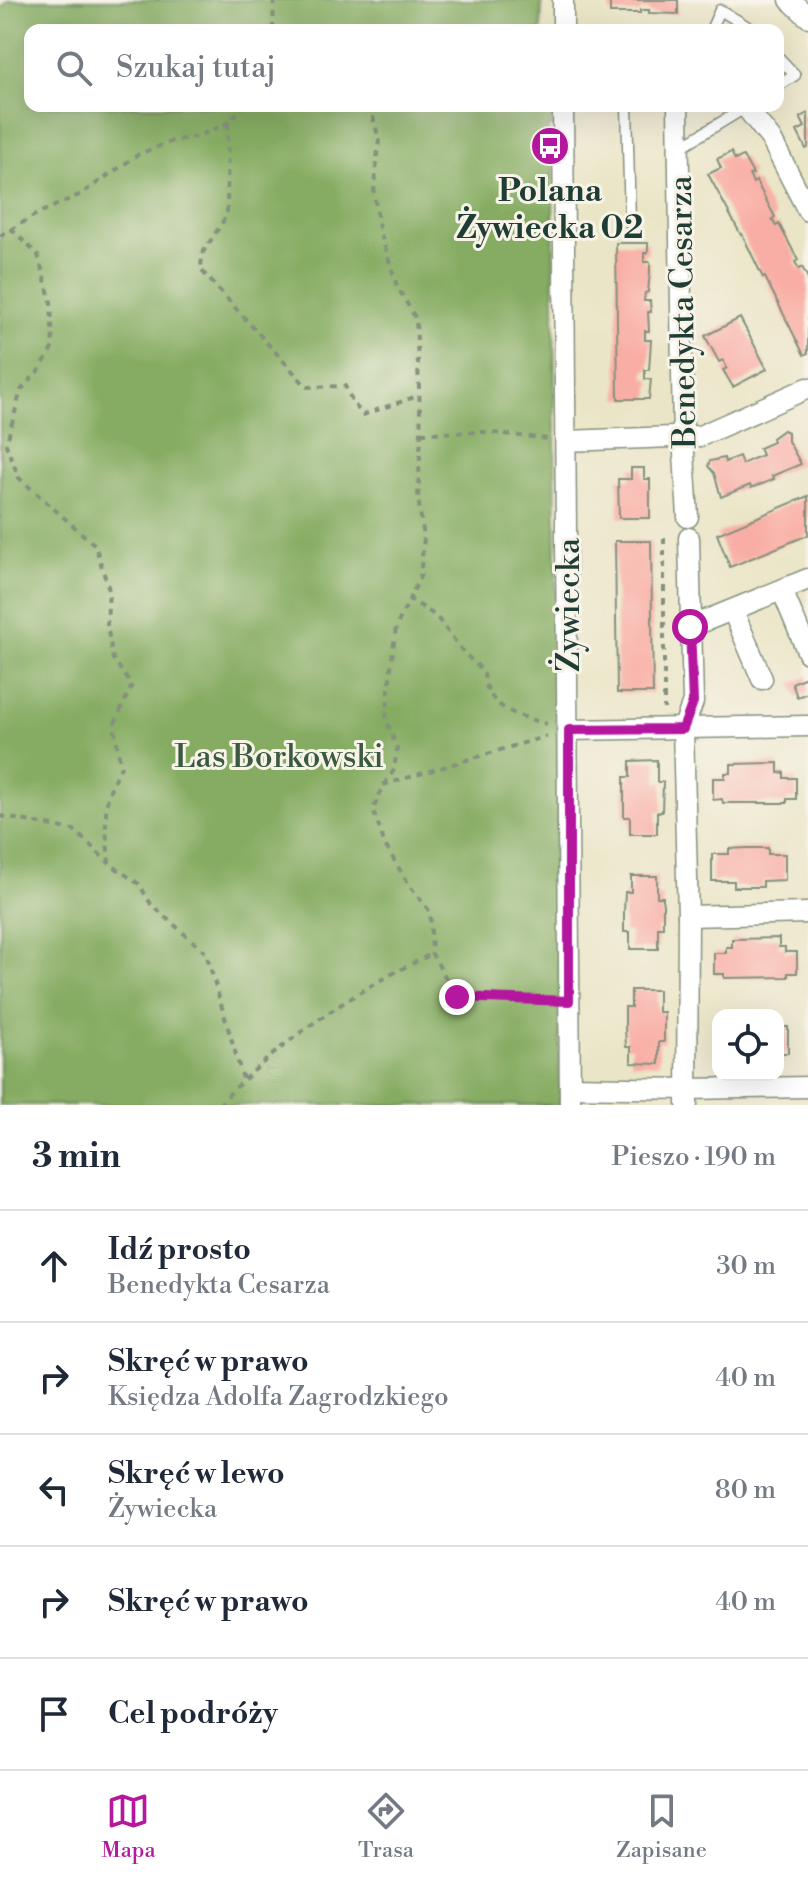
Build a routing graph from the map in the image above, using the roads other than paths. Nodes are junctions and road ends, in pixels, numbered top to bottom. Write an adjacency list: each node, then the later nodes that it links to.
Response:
1 (563, 0): 4 (street)
2 (790, 0): 3 (street)
3 (808, 17)
4 (563, 24)
5 (714, 24): 6 (lane)
6 (743, 24)
7 (784, 63): 8 (lane)
8 (784, 82)
9 (563, 112): 19 (street, Żywiecka)
10 (627, 112): 16 (lane)
11 (678, 112): 14 (street, Benedykta Cesarza)
12 (736, 112): 14 (lane)
13 (751, 112): 15 (street)
14 (679, 148): 18 (street, Benedykta Cesarza)
15 (808, 211)
16 (630, 223)
17 (808, 388): 18 (street)
18 (683, 438): 19 (street); 23 (street, Benedykta Cesarza)
19 (566, 441): 28 (street, Żywiecka)
20 (808, 579): 21 (street)
21 (782, 590): 22 (street); 24 (street)
22 (733, 611): 23 (street); 25 (street)
23 (690, 627): 27 (street, Benedykta Cesarza)
24 (808, 653)
25 (762, 679)
26 (808, 726): 27 (street)
27 (683, 729): 28 (street); 30 (street, Benedykta Cesarza)
28 (569, 730): 32 (street, Żywiecka)
29 (808, 913): 30 (street)
30 (688, 916): 33 (street, Benedykta Cesarza)
31 (808, 1087): 33 (street)
32 (570, 1096): 33 (street)
33 (687, 1097)

